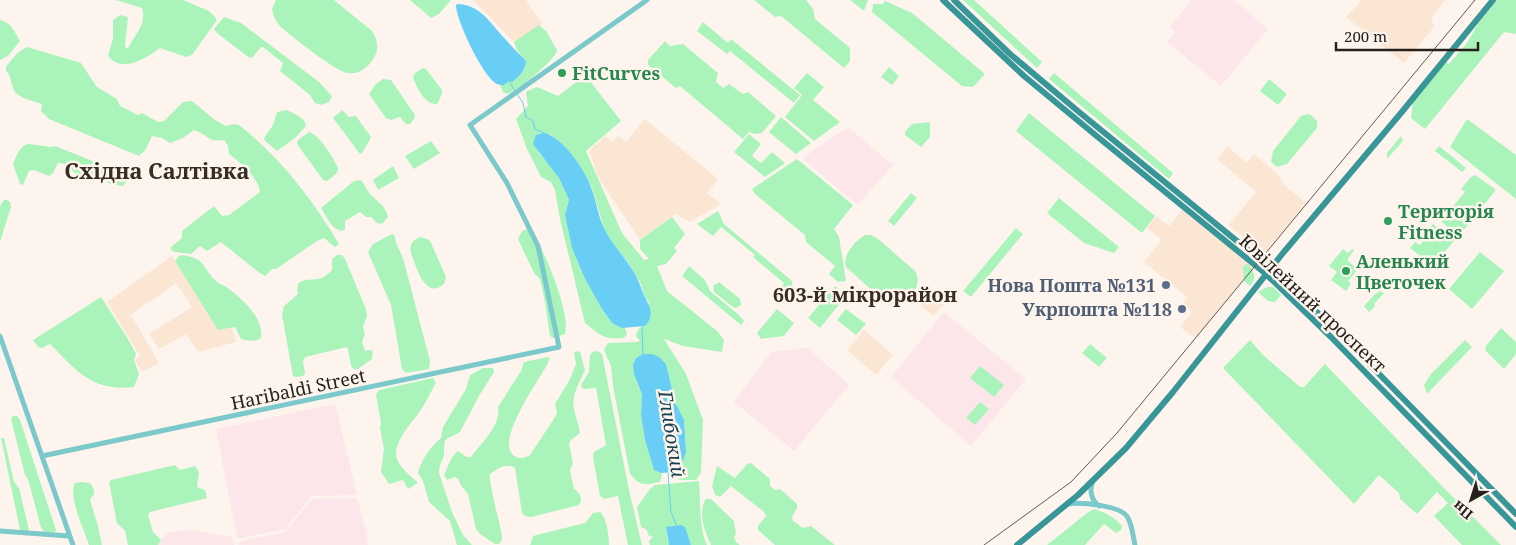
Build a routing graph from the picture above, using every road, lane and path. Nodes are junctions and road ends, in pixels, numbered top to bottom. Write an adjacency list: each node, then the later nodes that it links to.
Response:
1 (647, 0): 10 (street, Haribaldi Street)
2 (943, 0): 5 (main road, Ювілейний проспект)
3 (954, 0): 5 (main road, Ювілейний проспект)
4 (1493, 0): 6 (main road)
5 (1007, 56): 6 (main road, Ювілейний проспект)
6 (1268, 271): 8 (main road, Ювілейний проспект); 9 (main road, Ювілейний проспект); 11 (main road)
7 (0, 336): 10 (street)
8 (1417, 412): 9 (main road); 14 (main road, Ювілейний проспект)
9 (1411, 418): 15 (main road, Ювілейний проспект)
10 (42, 456): 17 (street)
11 (1093, 481): 12 (main road); 13 (street)
12 (1067, 504): 13 (street); 19 (main road)
13 (1099, 506): 20 (street)
14 (1516, 514)
15 (1516, 527)
16 (0, 531): 17 (street)
17 (69, 536): 18 (street)
18 (73, 545)
19 (1017, 545)
20 (1135, 545)

